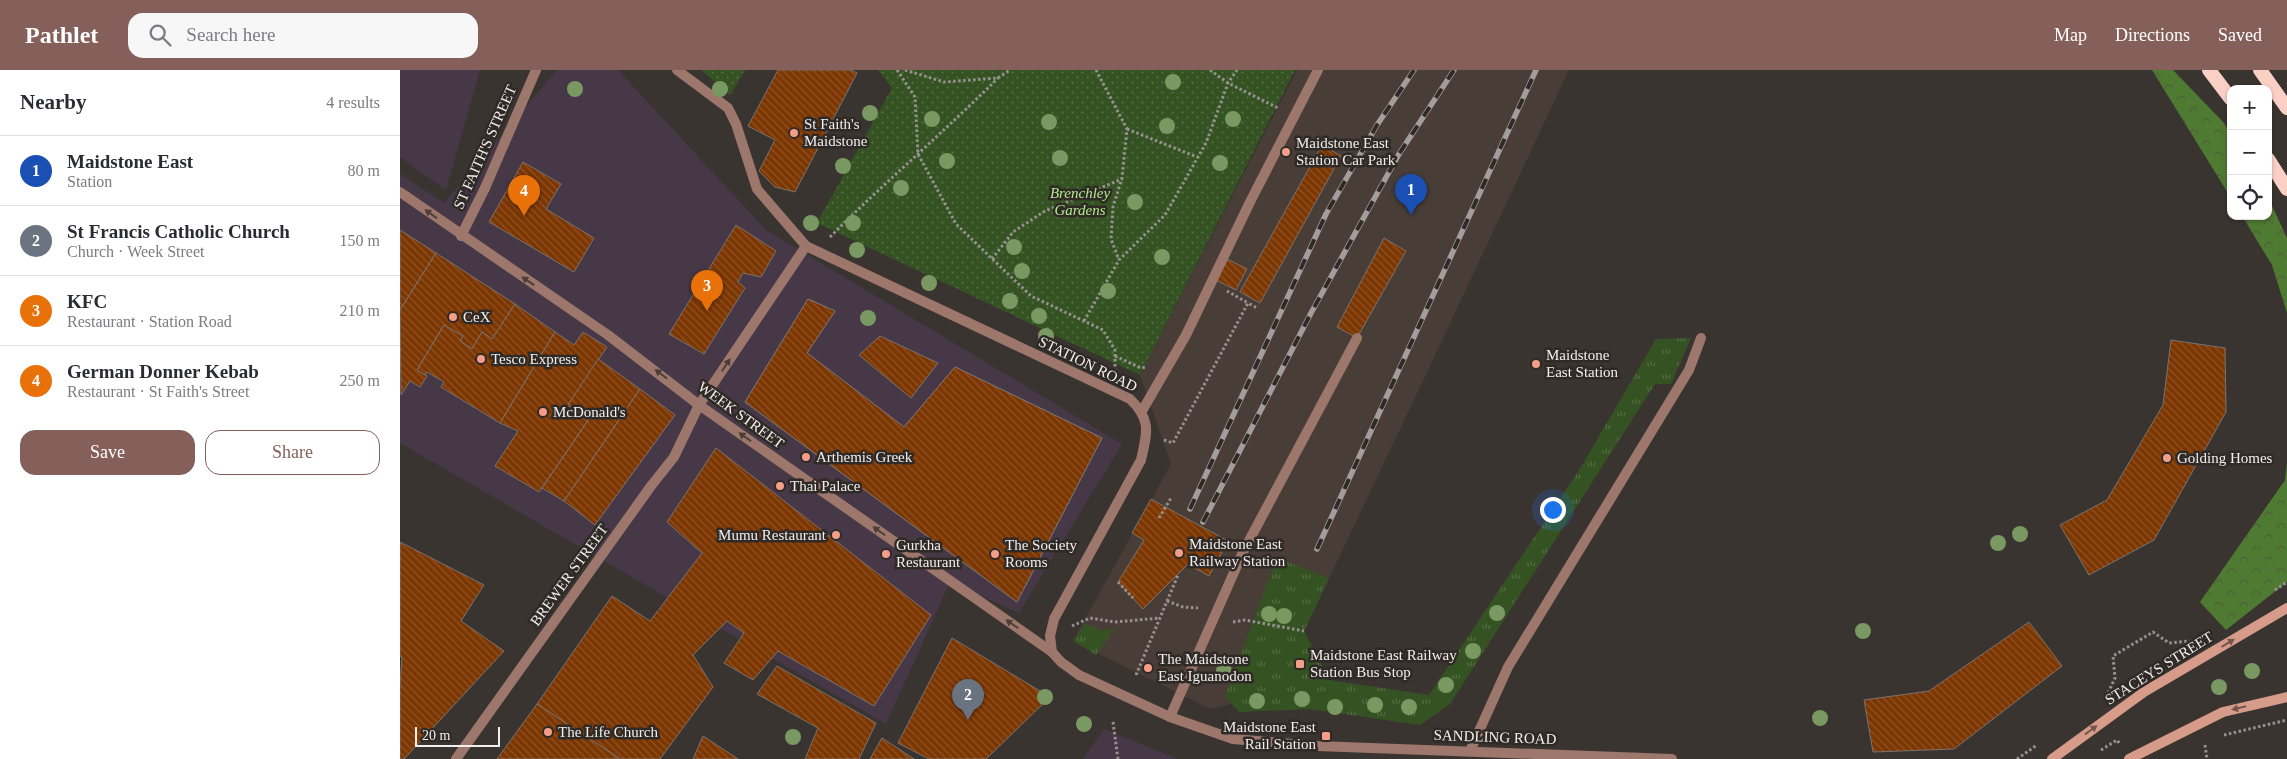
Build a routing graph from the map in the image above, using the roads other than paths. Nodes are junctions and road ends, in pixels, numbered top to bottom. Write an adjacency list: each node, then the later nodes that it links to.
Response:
1 (536, 70): 11 (street, ST FAITH'S STREET)
2 (676, 70): 12 (street, STATION ROAD)
3 (1318, 70): 16 (street)
4 (2209, 70): 6 (highway)
5 (2260, 70): 7 (highway)
6 (2227, 94)
7 (2287, 108)
8 (2272, 165): 9 (highway)
9 (2287, 189)
10 (400, 192): 11 (street, WEEK STREET, one-way to 10)
11 (461, 236): 15 (street, WEEK STREET, one-way to 11)
12 (806, 246): 15 (street, one-way to 12); 16 (street, STATION ROAD)
13 (1357, 338): 20 (street)
14 (1701, 338): 22 (street)
15 (699, 405): 18 (street, WEEK STREET, one-way to 15); 23 (street, BREWER STREET)
16 (1142, 411): 18 (street, STATION ROAD)
17 (2287, 608): 25 (main road, STACEYS STREET, one-way to 17)
18 (1052, 652): 20 (street, WEEK STREET)
19 (2287, 697): 26 (main road, one-way to 26)
20 (1170, 717): 21 (street, WEEK STREET)
21 (1317, 746): 22 (street, SANDLING ROAD)
22 (1470, 750): 24 (street, SANDLING ROAD)
23 (456, 759)
24 (1672, 759)
25 (2052, 759)
26 (2129, 759)

